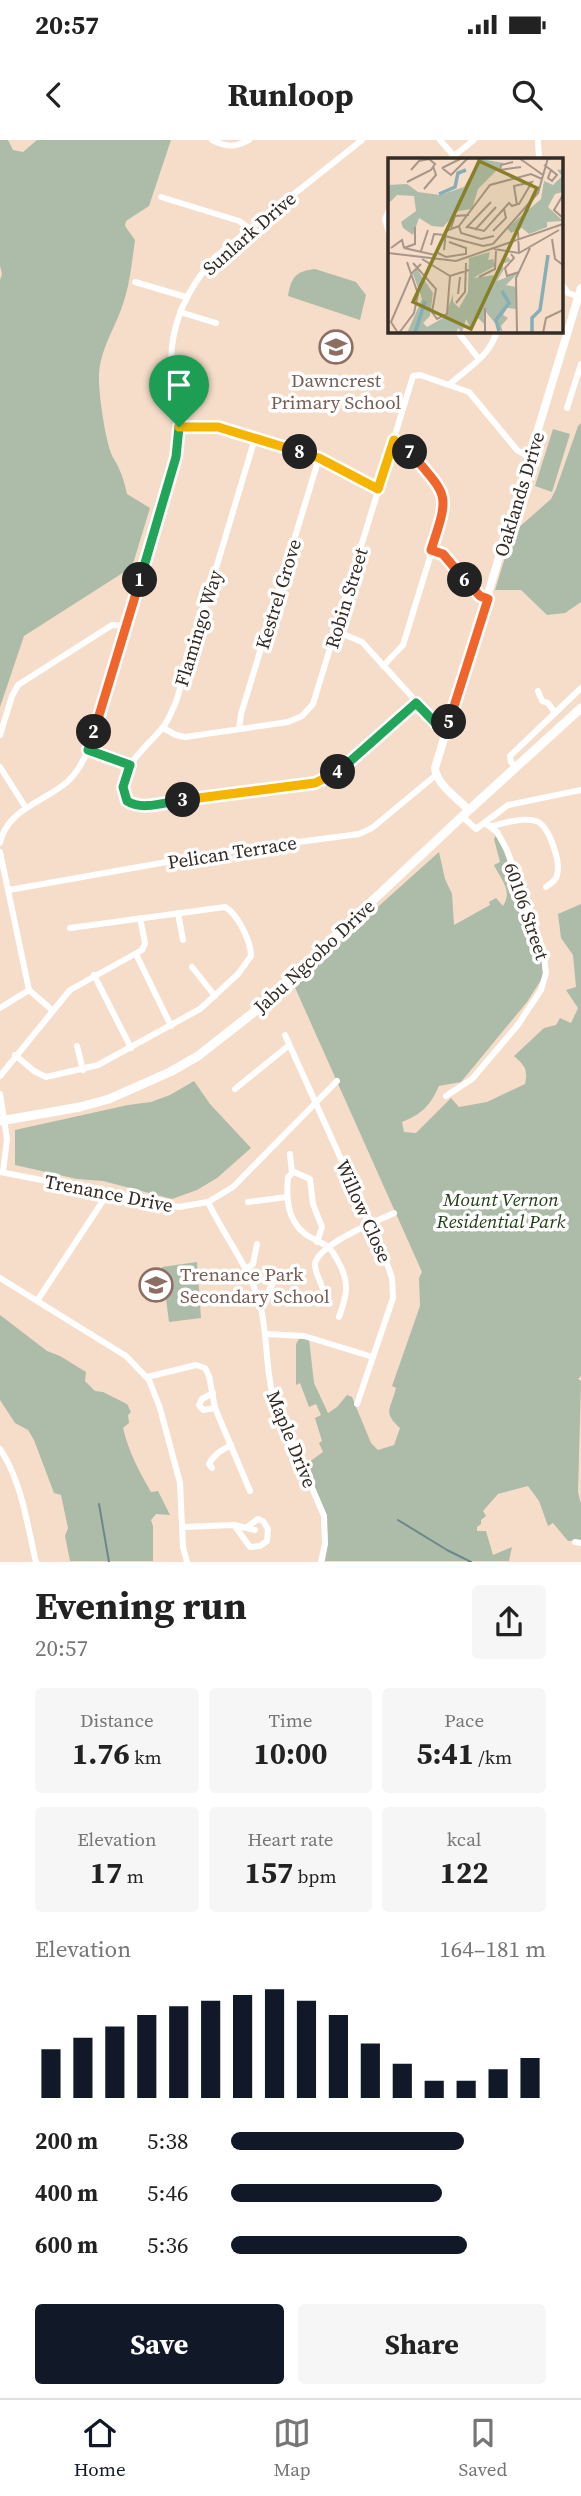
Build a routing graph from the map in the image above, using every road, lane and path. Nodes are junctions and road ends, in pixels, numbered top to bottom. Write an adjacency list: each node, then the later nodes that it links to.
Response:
1 (212, 140): 2 (street)
2 (249, 140)
3 (362, 140): 11 (street, Sunlark Drive)
4 (440, 140): 7 (street)
5 (474, 140): 7 (street)
6 (538, 140): 8 (street)
7 (452, 158)
8 (539, 158)
9 (160, 197): 11 (street)
10 (388, 212): 12 (street)
11 (250, 229): 16 (street, Sunlark Drive)
12 (388, 229)
13 (135, 282): 16 (street)
14 (564, 288): 15 (street)
15 (580, 294): 29 (street, Oaklands Drive)
16 (186, 298): 17 (street, Sunlark Drive)
17 (180, 312): 18 (street); 25 (street, Sunlark Drive)
18 (216, 323)
19 (458, 332): 21 (street)
20 (497, 332): 21 (street)
21 (479, 359): 23 (street)
22 (581, 364): 24 (street)
23 (450, 384): 27 (street, Robin Street); 29 (street)
24 (567, 408)
25 (179, 427): 26 (street); 33 (street, Sunlark Drive)
26 (255, 438): 28 (street); 41 (street, Flamingo Way)
27 (394, 440): 30 (street, Robin Street); 31 (street)
28 (319, 458): 30 (street); 42 (street, Kestrel Grove)
29 (530, 458): 32 (street, Oaklands Drive)
30 (378, 489): 34 (street, Robin Street)
31 (431, 550): 32 (street); 35 (street)
32 (488, 599): 43 (street, Oaklands Drive)
33 (126, 626): 44 (street); 45 (street, Sunlark Drive)
34 (336, 631): 35 (street); 42 (street, Robin Street)
35 (383, 666): 38 (street)
36 (581, 688): 40 (street)
37 (538, 691): 40 (street)
38 (416, 703): 43 (street); 46 (street)
39 (581, 708): 48 (main road, Jabu Ngcobo Drive)
40 (555, 713): 48 (street)
41 (163, 728): 42 (street, Robin Street); 46 (street, Flamingo Way)
42 (239, 729)
43 (446, 734): 49 (street, Oaklands Drive)
44 (0, 735)
45 (88, 750): 46 (street); 51 (street, Sunlark Drive)
46 (130, 765)
47 (0, 766): 51 (street)
48 (516, 767): 52 (main road, Jabu Ngcobo Drive)
49 (436, 775): 52 (street); 56 (street, Pelican Terrace)
50 (581, 790): 53 (street)
51 (26, 808): 54 (street, Sunlark Drive)
52 (466, 813): 53 (street); 82 (main road, Jabu Ngcobo Drive)
53 (489, 824): 57 (street); 80 (street, 60106 Street)
54 (0, 844)
55 (0, 852): 56 (street)
56 (5, 886): 65 (street)
57 (546, 887)
58 (178, 913): 59 (street); 61 (street); 66 (street)
59 (140, 918): 60 (street); 62 (street)
60 (70, 928)
61 (183, 940)
62 (136, 954): 64 (street); 69 (street)
63 (192, 967): 66 (street)
64 (94, 975): 68 (street); 73 (street)
65 (29, 990): 67 (street); 68 (street)
66 (215, 996): 69 (street)
67 (0, 1009)
68 (52, 1010): 74 (street)
69 (171, 1026): 73 (street)
70 (285, 1035): 72 (street, Willow Close)
71 (77, 1046): 75 (street)
72 (288, 1046): 78 (street); 81 (street, Willow Close)
73 (131, 1048): 75 (street)
74 (15, 1055): 75 (street); 76 (street)
75 (83, 1070)
76 (0, 1076)
77 (337, 1081): 81 (street, Trenance Drive)
78 (235, 1089)
79 (0, 1094): 82 (street)
80 (446, 1096)
81 (315, 1102): 88 (street, Trenance Drive); 91 (street, Willow Close)
82 (3, 1121): 84 (street)
83 (290, 1154): 85 (street)
84 (1, 1172): 86 (street, Trenance Drive)
85 (292, 1173): 87 (street); 92 (street)
86 (108, 1193): 88 (street, Trenance Drive); 99 (street)
87 (288, 1197): 89 (street); 92 (street)
88 (208, 1202): 95 (street, Maple Drive)
89 (248, 1202)
90 (394, 1213): 91 (street)
91 (371, 1224): 94 (street); 103 (street, Willow Close)
92 (317, 1242): 94 (street)
93 (257, 1244): 95 (street)
94 (329, 1247): 98 (street); 101 (street)
95 (245, 1270): 100 (street, Maple Drive)
96 (0, 1278): 99 (street)
97 (274, 1281): 100 (street)
98 (322, 1287)
99 (37, 1301): 104 (street)
100 (259, 1301): 102 (street, Maple Drive)
101 (339, 1317)
102 (266, 1334): 103 (street); 118 (street, Maple Drive)
103 (373, 1357): 106 (street, Willow Close)
104 (147, 1377): 105 (street); 113 (street)
105 (213, 1393): 107 (street); 107 (street)
106 (357, 1404)
107 (215, 1408): 108 (street)
108 (231, 1445): 110 (street); 111 (street)
109 (0, 1449): 116 (street)
110 (212, 1468)
111 (250, 1491)
112 (234, 1525): 113 (street); 114 (street); 114 (street)
113 (183, 1527): 117 (street)
114 (247, 1527): 115 (street)
115 (255, 1530)
116 (36, 1562)
117 (187, 1562)
118 (321, 1562)

